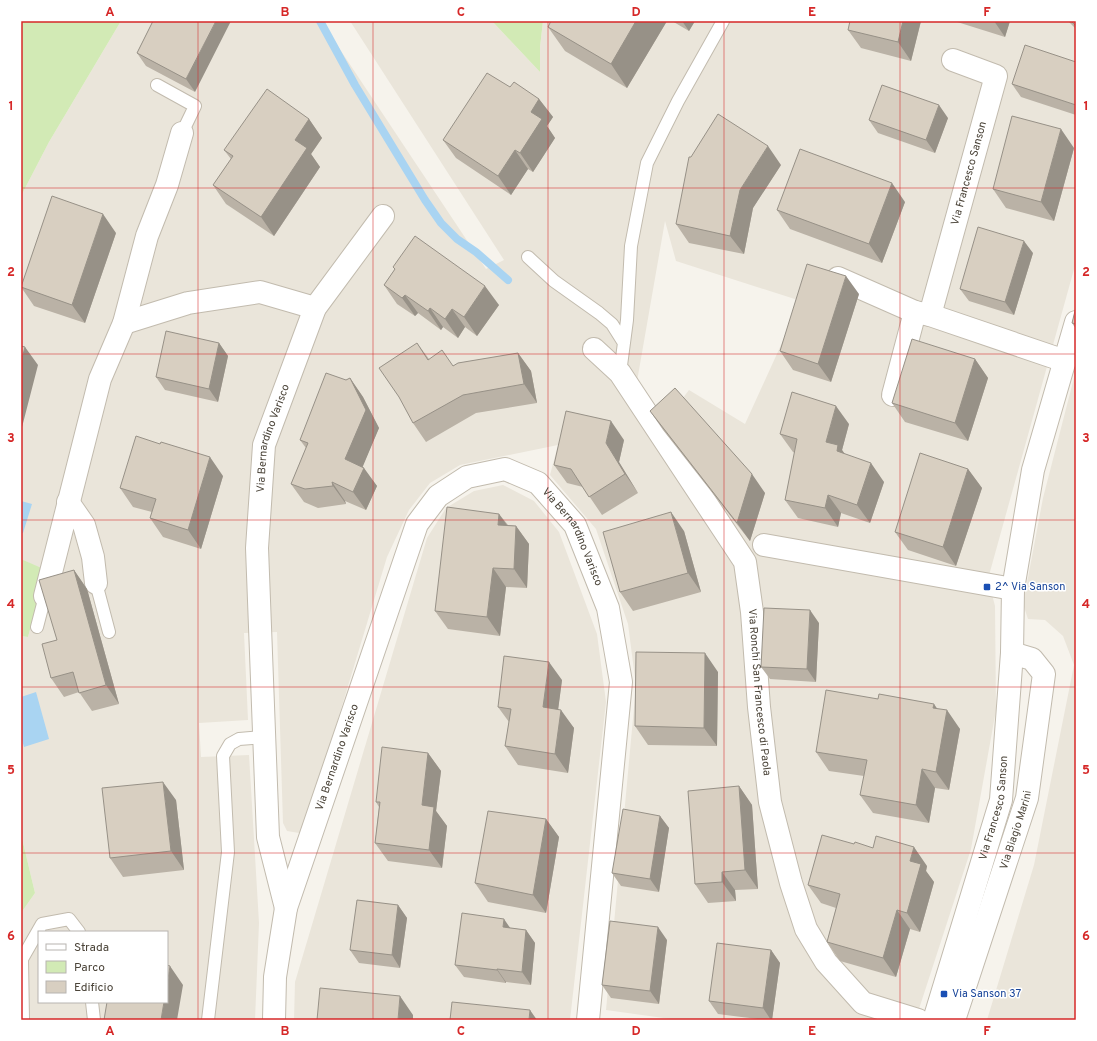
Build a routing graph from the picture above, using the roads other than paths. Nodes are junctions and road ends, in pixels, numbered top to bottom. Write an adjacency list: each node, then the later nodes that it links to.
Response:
1 (723, 21): 12 (lane)
2 (953, 60): 9 (street, Via Francesco Sanson)
3 (157, 85): 4 (lane)
4 (182, 133): 11 (street)
5 (383, 216): 8 (street, Via Bernardino Varisco)
6 (528, 257): 12 (lane)
7 (838, 278): 9 (street)
8 (315, 308): 11 (street); 25 (street, Via Bernardino Varisco)
9 (923, 314): 14 (street); 16 (street, Via Francesco Sanson)
10 (1076, 322): 14 (street, Via Francesco Sanson)
11 (124, 323): 17 (street)
12 (624, 343): 15 (lane)
13 (594, 349): 15 (street, Via Ronchi San Francesco di Paola)
14 (1065, 361): 20 (street, Via Francesco Sanson)
15 (620, 373): 34 (street, Via Ronchi San Francesco di Paola)
16 (893, 395)
17 (68, 502): 19 (street); 21 (street)
18 (764, 545): 20 (street)
19 (96, 583): 23 (lane)
20 (1013, 589): 24 (street, Via Francesco Sanson)
21 (45, 596): 22 (lane)
22 (37, 627)
23 (109, 632)
24 (1012, 653): 35 (street, Via Francesco Sanson); 36 (street, Via Biagio Marini)
25 (264, 737): 26 (street, Via Bernardino Varisco); 31 (lane)
26 (286, 908): 32 (street, Via Bernardino Varisco); 33 (street, Via Bernardino Varisco)
27 (77, 931): 29 (lane)
28 (92, 1003): 30 (lane)
29 (23, 1020)
30 (94, 1020)
31 (208, 1020)
32 (274, 1020)
33 (588, 1020)
34 (918, 1020)
35 (934, 1020)
36 (954, 1020)

